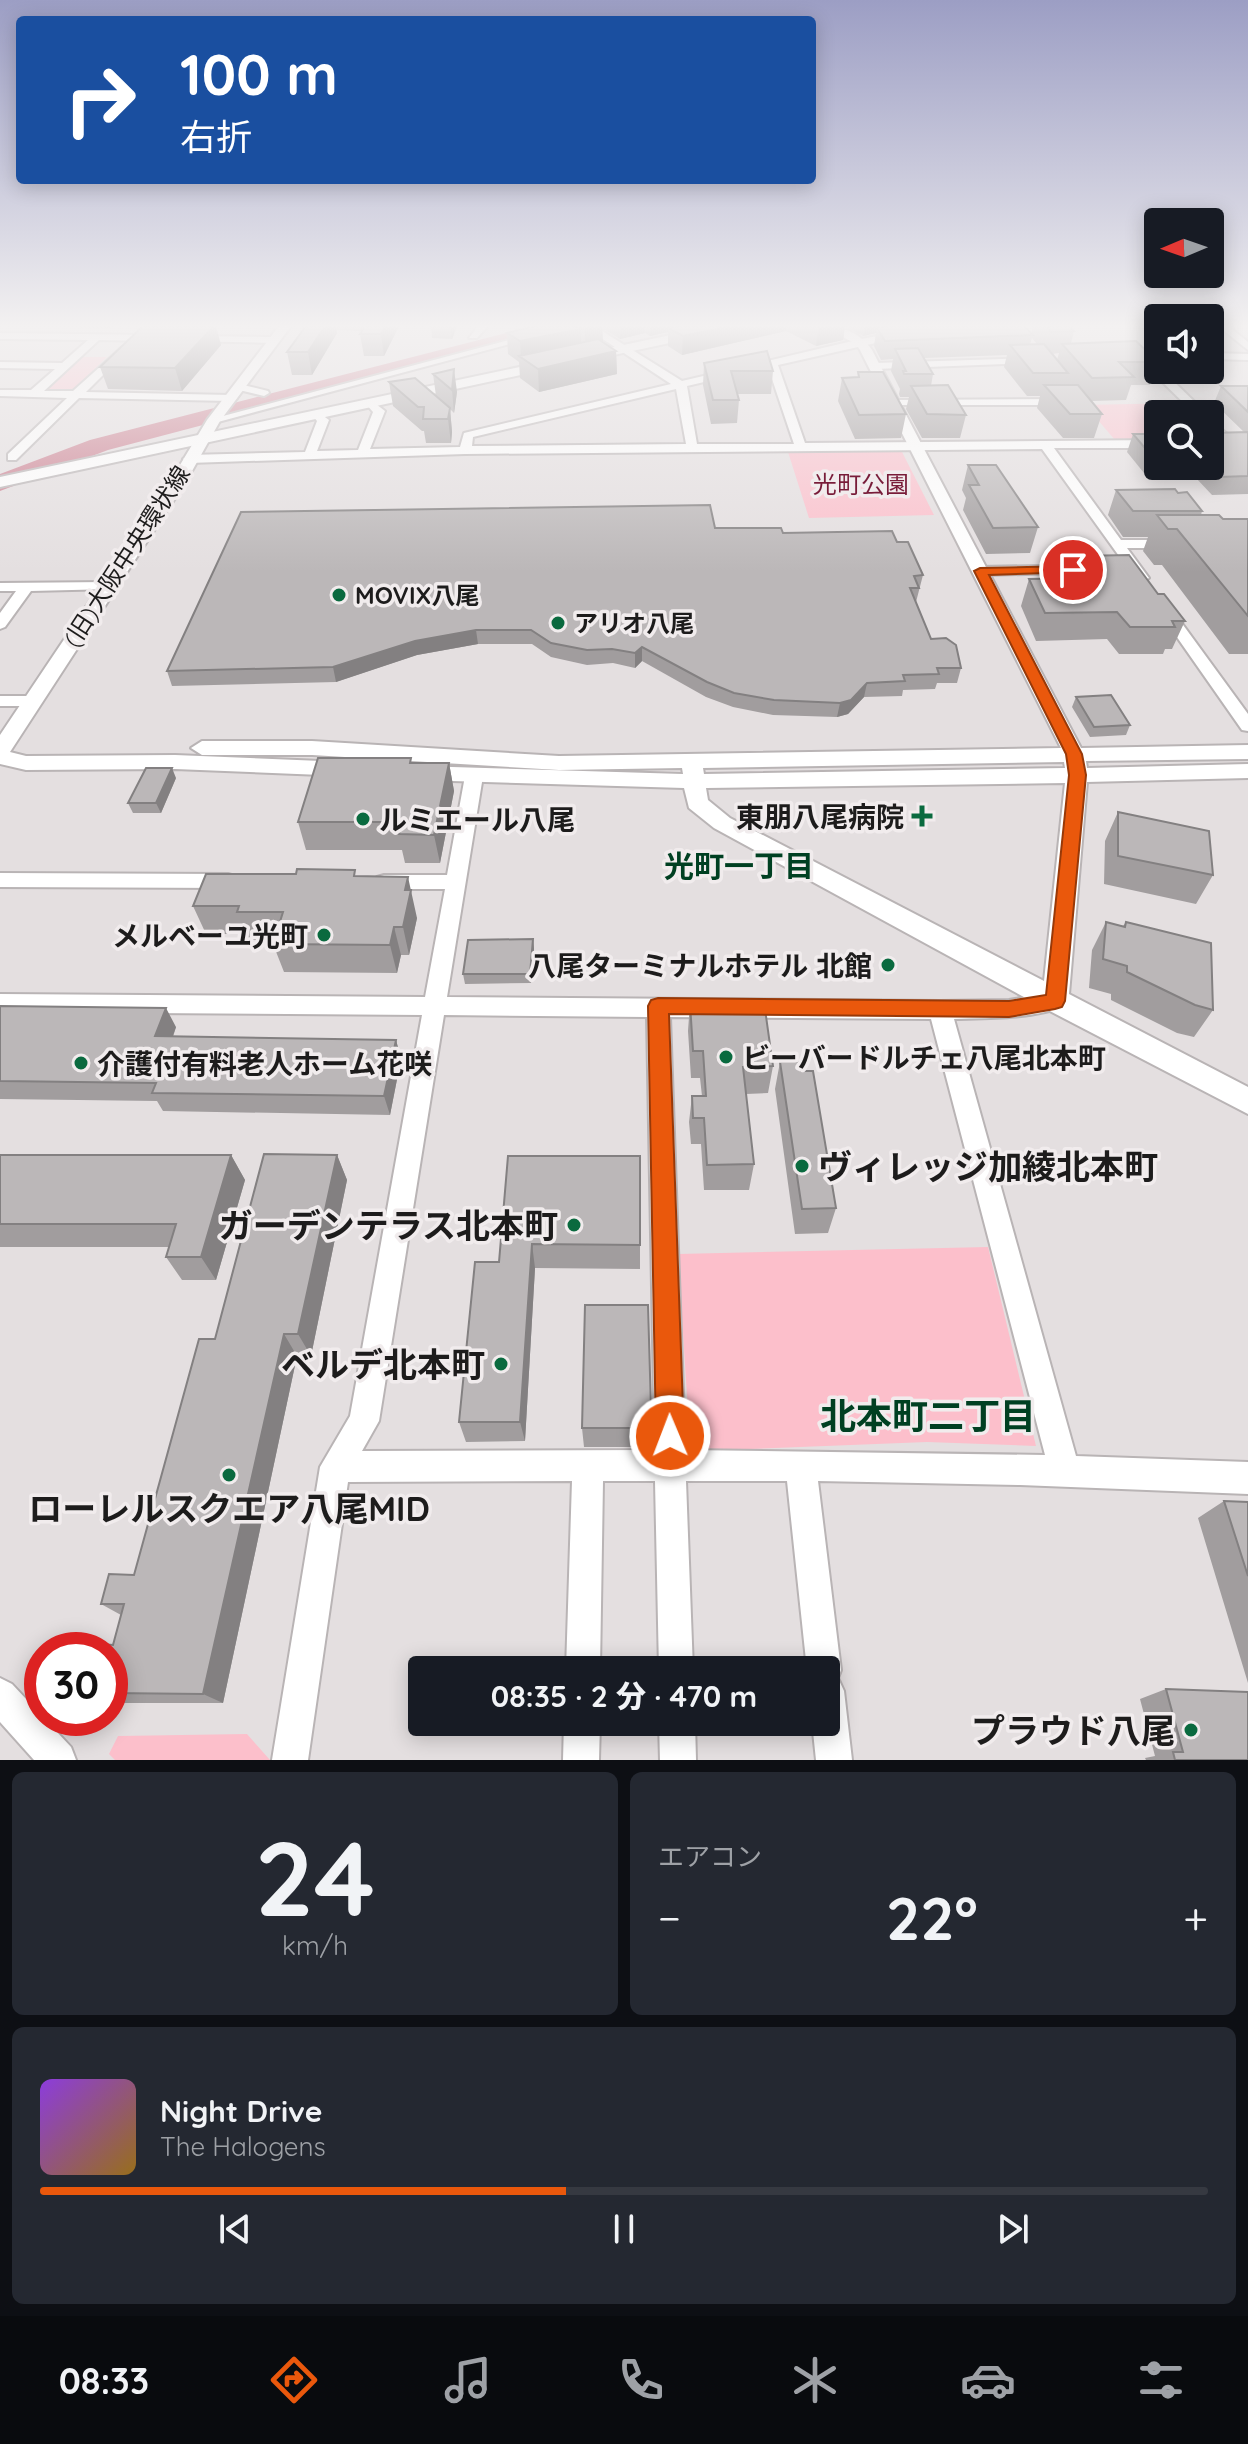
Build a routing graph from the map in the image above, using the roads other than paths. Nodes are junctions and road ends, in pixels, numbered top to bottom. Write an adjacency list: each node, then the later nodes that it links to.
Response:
1 (60, 408): 30 (street)
2 (223, 408): 11 (street, (旧)大阪中央環状線)
3 (258, 408): 11 (street)
4 (352, 408): 10 (main road)
5 (376, 408): 27 (street)
6 (582, 408): 14 (street)
7 (685, 408): 25 (street)
8 (787, 408): 22 (street)
9 (897, 408): 24 (street)
10 (318, 415): 16 (main road); 29 (street)
11 (214, 420): 16 (street, (旧)大阪中央環状線)
12 (456, 424): 14 (street)
13 (1102, 434): 20 (street)
14 (468, 435): 26 (street)
15 (1224, 436): 18 (street)
16 (201, 439): 31 (street, (旧)大阪中央環状線); 32 (main road)
17 (1224, 443): 18 (street)
18 (1231, 443): 19 (street)
19 (1248, 443)
20 (1111, 444): 21 (street); 23 (street)
21 (1144, 444)
22 (800, 445): 24 (street); 25 (street)
23 (1045, 445): 24 (street); 34 (street)
24 (915, 446): 36 (street)
25 (692, 447): 26 (street)
26 (465, 450): 27 (street)
27 (363, 453): 29 (street)
28 (40, 455): 30 (street)
29 (310, 455): 31 (street)
30 (6, 457)
31 (189, 459): 38 (street, (旧)大阪中央環状線)
32 (0, 482)
33 (1190, 543): 34 (street)
34 (1118, 544): 35 (street)
35 (1135, 568): 36 (street); 43 (street)
36 (980, 571): 46 (street)
37 (27, 586): 38 (street); 39 (street); 40 (street)
38 (108, 586): 42 (street, (旧)大阪中央環状線)
39 (0, 587)
40 (0, 624)
41 (0, 701): 42 (street)
42 (32, 701): 45 (street, (旧)大阪中央環状線)
43 (1248, 726)
44 (1248, 752): 46 (street)
45 (0, 755): 48 (street); 49 (street)
46 (1076, 764): 47 (street); 48 (street); 54 (street)
47 (1248, 771)
48 (693, 772): 49 (street); 54 (street)
49 (474, 776): 53 (street)
50 (0, 880): 51 (street)
51 (251, 881)
52 (361, 882): 53 (street)
53 (455, 882): 56 (street)
54 (1055, 1001): 58 (street); 59 (street)
55 (0, 1003): 56 (street)
56 (434, 1004): 57 (street); 62 (street)
57 (658, 1006): 58 (street); 63 (street)
58 (940, 1010): 64 (street)
59 (1248, 1101)
60 (801, 1465): 63 (street); 64 (street); 68 (street)
61 (588, 1466): 62 (street); 63 (street); 66 (street)
62 (335, 1467): 74 (street)
63 (671, 1467): 67 (street)
64 (1064, 1468): 65 (street)
65 (1248, 1478)
66 (583, 1656)
67 (676, 1656)
68 (822, 1656)
69 (0, 1696): 73 (street)
70 (582, 1736): 75 (street)
71 (677, 1736): 76 (street)
72 (831, 1736): 77 (street)
73 (58, 1760)
74 (290, 1760)
75 (581, 1760)
76 (678, 1760)
77 (834, 1760)

